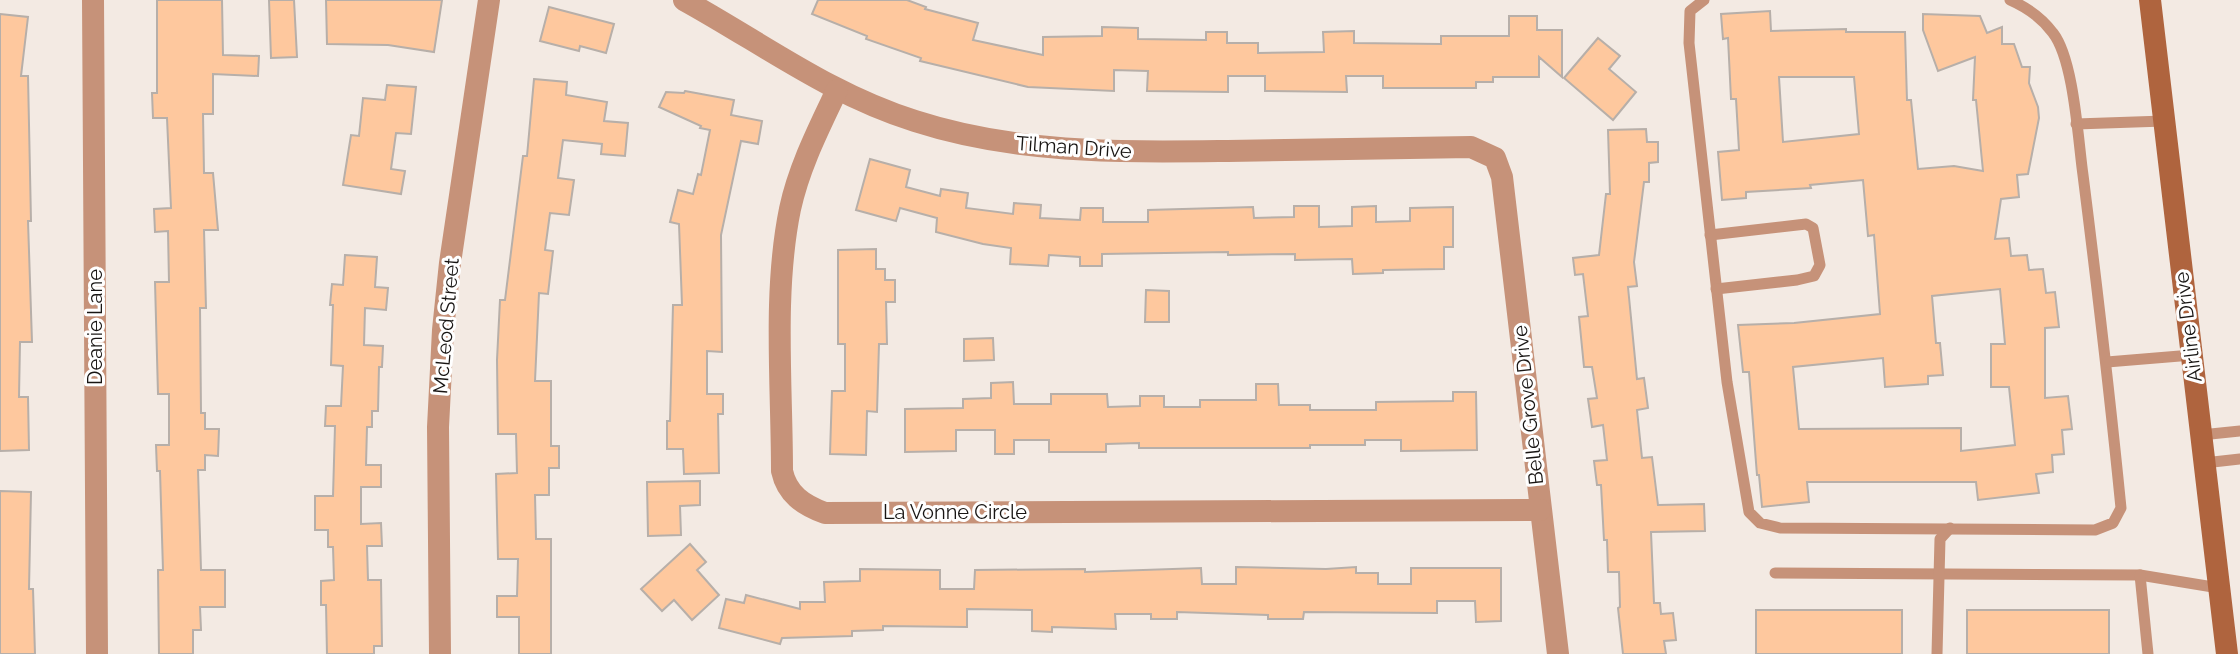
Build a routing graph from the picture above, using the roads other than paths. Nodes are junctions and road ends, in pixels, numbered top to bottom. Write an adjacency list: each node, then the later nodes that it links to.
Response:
1 (93, 0): 25 (street, Deanie Lane)
2 (489, 0): 26 (street, McLeod Street)
3 (684, 0): 7 (street, Tilman Drive)
4 (1704, 0): 11 (lane)
5 (2010, 0): 9 (lane)
6 (2150, 0): 8 (main road, Airline Drive)
7 (837, 90): 10 (street, Tilman Drive); 19 (street, La Vonne Circle)
8 (2164, 121): 9 (lane); 13 (main road, Airline Drive)
9 (2076, 124): 14 (lane)
10 (1495, 158): 19 (street, Belle Grove Drive)
11 (1710, 235): 12 (lane); 12 (lane)
12 (1716, 289): 20 (lane)
13 (2192, 355): 14 (lane); 16 (main road, Airline Drive)
14 (2107, 362): 20 (lane)
15 (2240, 431): 16 (lane)
16 (2201, 435): 18 (main road, Airline Drive)
17 (2240, 459): 18 (lane)
18 (2204, 463): 24 (main road, Airline Drive)
19 (1540, 510): 27 (street, Belle Grove Drive)
20 (1950, 528): 22 (lane)
21 (1775, 573): 22 (lane)
22 (1939, 575): 23 (lane); 28 (lane)
23 (2140, 575): 24 (lane); 29 (lane)
24 (2219, 588): 30 (main road, Airline Drive)
25 (97, 654)
26 (440, 654)
27 (1558, 654)
28 (1937, 654)
29 (2148, 654)
30 (2227, 654)

